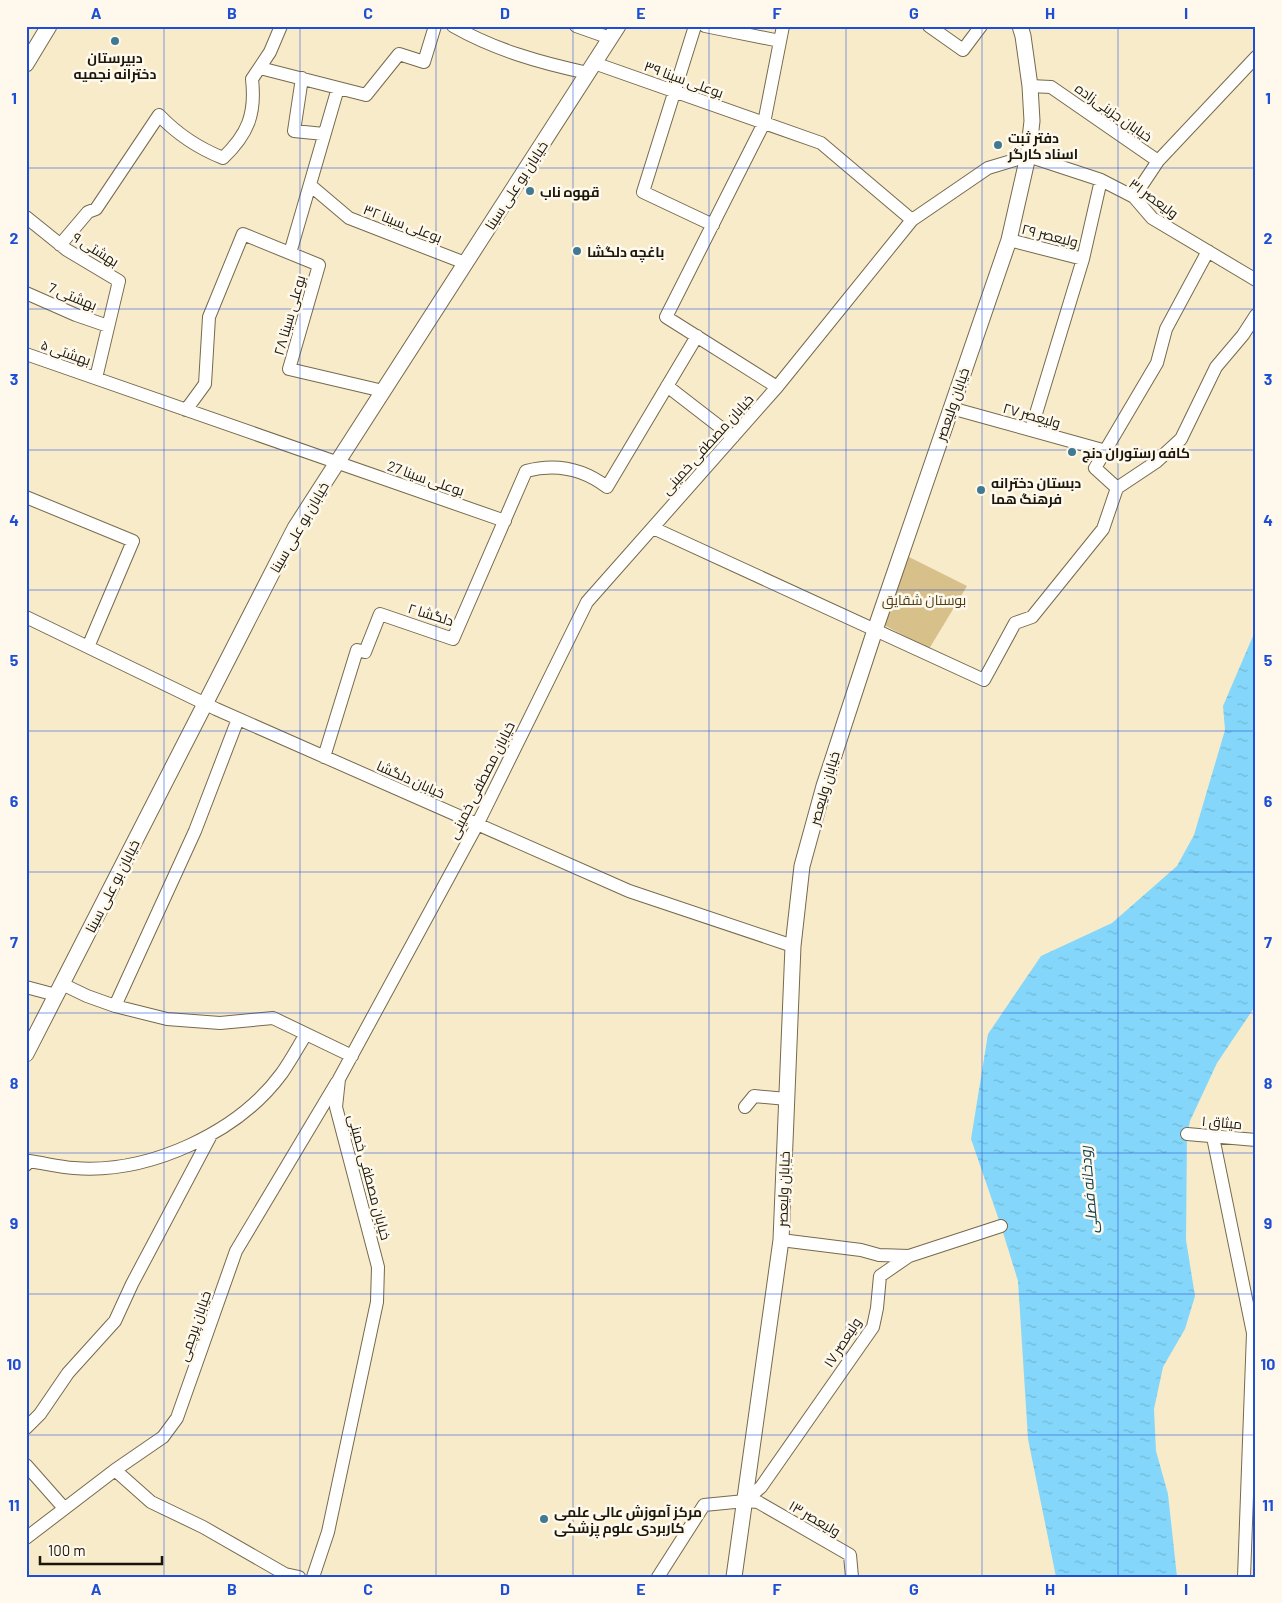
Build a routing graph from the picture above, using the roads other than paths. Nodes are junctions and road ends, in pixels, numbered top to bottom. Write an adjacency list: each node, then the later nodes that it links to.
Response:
1 (38, 26): 15 (main road)
2 (49, 26): 17 (main road)
3 (281, 26): 18 (street)
4 (435, 26): 22 (street)
5 (453, 26): 19 (street, بوعلی سینا ۳۹)
6 (576, 26): 13 (street)
7 (695, 26): 23 (street)
8 (705, 26): 14 (street)
9 (783, 26): 14 (street)
10 (929, 26): 11 (street)
11 (981, 26)
12 (1020, 26): 21 (main road, خیابان ولیعصر)
13 (614, 32): 19 (main road, خیابان بو علی سینا)
14 (780, 41): 24 (street)
15 (26, 45)
16 (1255, 59): 27 (street, خیابان جزینی‌زاده)
17 (26, 64)
18 (260, 68): 20 (street); 35 (street)
19 (591, 68): 23 (street, بوعلی سینا ۳۹); 39 (main road, خیابان بو علی سینا)
20 (302, 78): 22 (street); 25 (street)
21 (1030, 86): 26 (main road, خیابان ولیعصر); 27 (street, خیابان جزینی‌زاده)
22 (338, 88): 25 (street)
23 (674, 92): 24 (street, بوعلی سینا ۳۹); 33 (street)
24 (764, 123): 32 (street, بوعلی سینا ۳۹); 33 (street)
25 (324, 134): 29 (street)
26 (1028, 156): 28 (street, ولیعصر ۳۱); 32 (street, خیابان مصطفی خمینی); 34 (main road, خیابان ولیعصر)
27 (1158, 161): 30 (street)
28 (1100, 180): 30 (street, ولیعصر ۳۱); 38 (street)
29 (310, 185): 37 (street); 39 (street, بوعلی سینا ۳۲)
30 (1134, 198): 36 (street, ولیعصر ۳۱)
31 (26, 217): 35 (street, بهشتی ۹)
32 (912, 220): 48 (street, خیابان مصطفی خمینی)
33 (713, 224): 44 (street)
34 (1010, 240): 38 (street, ولیعصر ۲۹); 50 (main road, خیابان ولیعصر)
35 (60, 245): 43 (street, بهشتی ۹)
36 (1208, 251): 40 (street, ولیعصر ۳۱); 54 (street)
37 (290, 253): 49 (street, بوعلی سینا ۲۸); 51 (street, بوعلی سینا ۲۸)
38 (1083, 258): 52 (street)
39 (465, 263): 49 (main road, خیابان بو علی سینا)
40 (1256, 280)
41 (26, 293): 43 (street, بهشتی 7)
42 (1256, 315): 56 (street)
43 (108, 326): 46 (street, بهشتی ۹)
44 (697, 336): 47 (street); 48 (street)
45 (26, 354): 46 (street, بهشتی ۵)
46 (96, 378): 51 (street, بهشتی ۵)
47 (667, 386): 53 (street); 58 (street, دلگشا ۲)
48 (777, 388): 53 (street, خیابان مصطفی خمینی)
49 (383, 391): 55 (main road, خیابان بو علی سینا)
50 (951, 408): 52 (street, ولیعصر ۲۷); 61 (main road, خیابان ولیعصر)
51 (186, 410): 55 (street, بوعلی سینا 27)
52 (1032, 430): 54 (street, ولیعصر ۲۷)
53 (733, 437): 59 (street, خیابان مصطفی خمینی)
54 (1106, 451): 56 (street)
55 (337, 462): 58 (street, بوعلی سینا 27); 63 (main road, خیابان بو علی سینا)
56 (1117, 488): 61 (street)
57 (26, 497): 62 (street)
58 (504, 521): 65 (street, دلگشا ۲)
59 (653, 528): 61 (street); 66 (street, خیابان مصطفی خمینی)
60 (26, 617): 62 (street, خیابان دلگشا)
61 (875, 630): 67 (main road, خیابان ولیعصر)
62 (88, 647): 63 (street, خیابان دلگشا)
63 (205, 704): 64 (street, خیابان دلگشا); 69 (main road, خیابان بو علی سینا)
64 (238, 719): 65 (street, خیابان دلگشا); 70 (street)
65 (324, 757): 66 (street, خیابان دلگشا)
66 (477, 825): 67 (street, خیابان دلگشا); 73 (street, خیابان مصطفی خمینی)
67 (793, 946): 75 (main road, خیابان ولیعصر)
68 (26, 987): 69 (street)
69 (59, 989): 70 (street); 72 (main road, خیابان بو علی سینا)
70 (115, 1006): 71 (street)
71 (306, 1034): 73 (street); 78 (street)
72 (26, 1054)
73 (352, 1056): 74 (street, خیابان مصطفی خمینی)
74 (340, 1079): 89 (street, خیابان پرچمی); 94 (street, خیابان مصطفی خمینی)
75 (787, 1100): 76 (street); 83 (main road, خیابان ولیعصر)
76 (745, 1107)
77 (1186, 1134): 79 (street, میثاق ۱)
78 (211, 1136): 81 (street); 86 (street)
79 (1213, 1137): 80 (street, میثاق ۱); 85 (street)
80 (1256, 1140)
81 (26, 1165)
82 (1001, 1226): 84 (street)
83 (781, 1240): 84 (street); 90 (main road, خیابان ولیعصر)
84 (909, 1256): 90 (street, ولیعصر ۱۷)
85 (1254, 1333): 88 (street)
86 (26, 1428)
87 (26, 1464): 91 (street)
88 (1252, 1468): 98 (street)
89 (114, 1470): 91 (street, خیابان پرچمی); 93 (street)
90 (745, 1500): 95 (street); 96 (main road, خیابان ولیعصر); 97 (street, ولیعصر ۱۳)
91 (64, 1508): 92 (street, خیابان پرچمی)
92 (26, 1538)
93 (299, 1577)
94 (313, 1577)
95 (658, 1577)
96 (734, 1577)
97 (852, 1577)
98 (1244, 1577)

